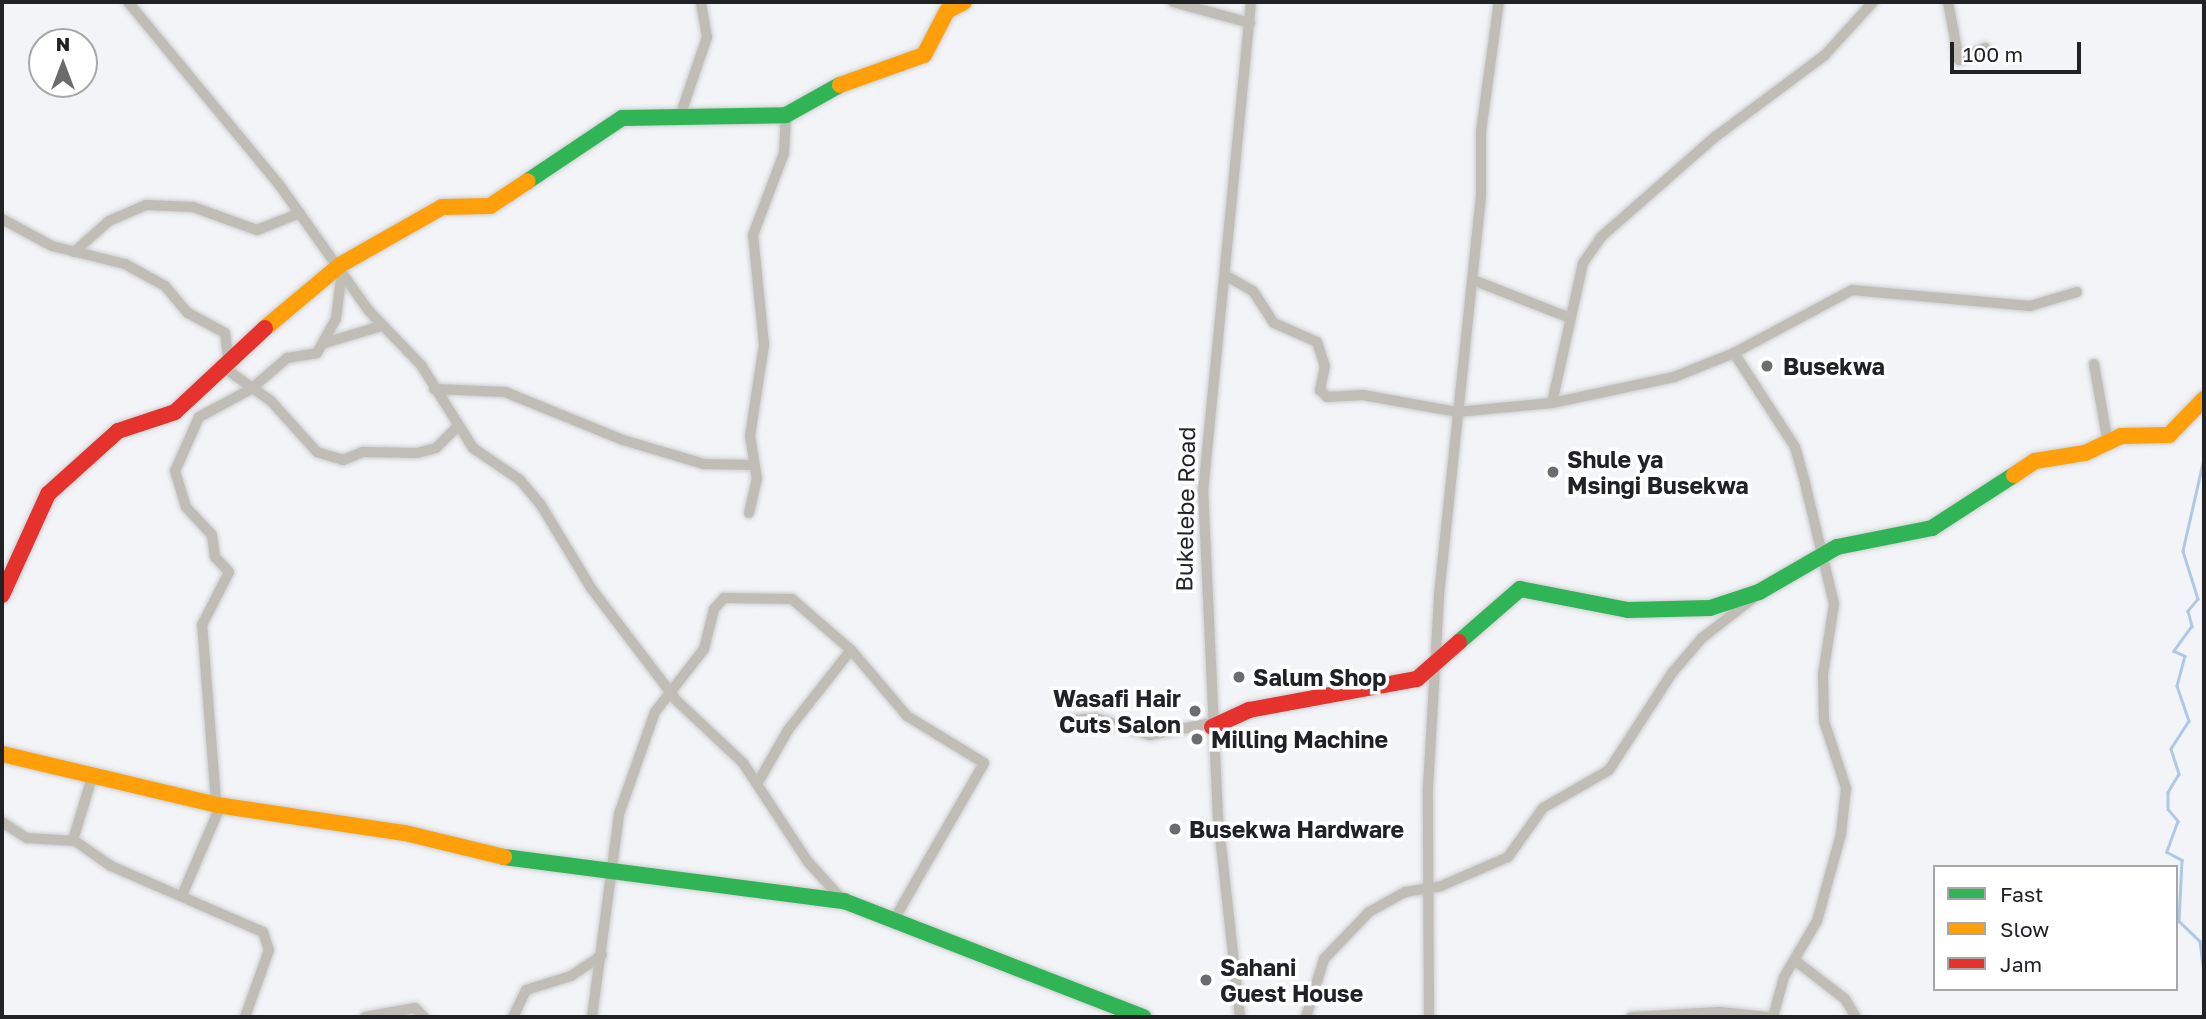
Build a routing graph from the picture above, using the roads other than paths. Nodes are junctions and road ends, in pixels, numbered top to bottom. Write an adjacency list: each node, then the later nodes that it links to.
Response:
1 (128, 2): 13 (street)
2 (701, 2): 12 (street)
3 (964, 2): 11 (street)
4 (1173, 2): 9 (street)
5 (1251, 2): 9 (street, Bukelebe Road)
6 (1499, 2): 18 (street)
7 (1873, 2): 20 (street)
8 (1948, 2): 10 (street)
9 (1250, 23): 17 (street, Bukelebe Road)
10 (1984, 48)
11 (786, 115): 12 (street); 33 (street)
12 (679, 119): 16 (street)
13 (300, 212): 15 (street); 16 (street)
14 (2, 219): 15 (street)
15 (74, 252): 24 (street)
16 (341, 266): 21 (street); 22 (street); 24 (street)
17 (1225, 275): 30 (street); 43 (street, Bukelebe Road)
18 (1473, 280): 20 (street); 30 (street)
19 (2077, 292): 23 (street)
20 (1570, 317): 29 (street)
21 (381, 326): 22 (street); 27 (street)
22 (325, 343): 26 (street)
23 (1734, 353): 29 (street); 35 (street)
24 (228, 359): 26 (street); 36 (street)
25 (2094, 364): 32 (street)
26 (250, 388): 31 (street); 47 (street)
27 (434, 389): 31 (street); 33 (street)
28 (2204, 399): 32 (street)
29 (1552, 403): 30 (street)
30 (1457, 412): 40 (street)
31 (458, 426): 41 (street)
32 (2108, 443): 35 (street)
33 (751, 464): 34 (street)
34 (749, 513)
35 (1822, 555): 37 (street); 56 (street)
36 (9, 570): 38 (street)
37 (1759, 592): 40 (street); 51 (street)
38 (2, 596)
39 (851, 650): 41 (street); 46 (street); 54 (street)
40 (1436, 665): 43 (street); 51 (street)
41 (668, 689): 46 (street); 50 (street)
42 (1070, 720): 43 (street)
43 (1212, 725): 63 (street, Bukelebe Road)
44 (2, 754): 45 (street)
45 (93, 774): 47 (street); 49 (street)
46 (757, 784): 53 (street)
47 (217, 804): 50 (street); 52 (street)
48 (2, 822): 49 (street)
49 (73, 840): 52 (street)
50 (608, 873): 53 (street); 55 (street)
51 (1427, 887): 64 (street); 65 (street)
52 (183, 892): 57 (street)
53 (844, 901): 54 (street)
54 (896, 916): 62 (street)
55 (602, 955): 60 (street); 61 (street)
56 (1797, 962): 67 (street); 68 (street)
57 (245, 1017)
58 (365, 1017): 59 (street)
59 (424, 1017)
60 (513, 1017)
61 (592, 1017)
62 (1143, 1017)
63 (1240, 1017)
64 (1306, 1017)
65 (1429, 1017)
66 (1631, 1017): 67 (street)
67 (1770, 1017)
68 (1856, 1017)

